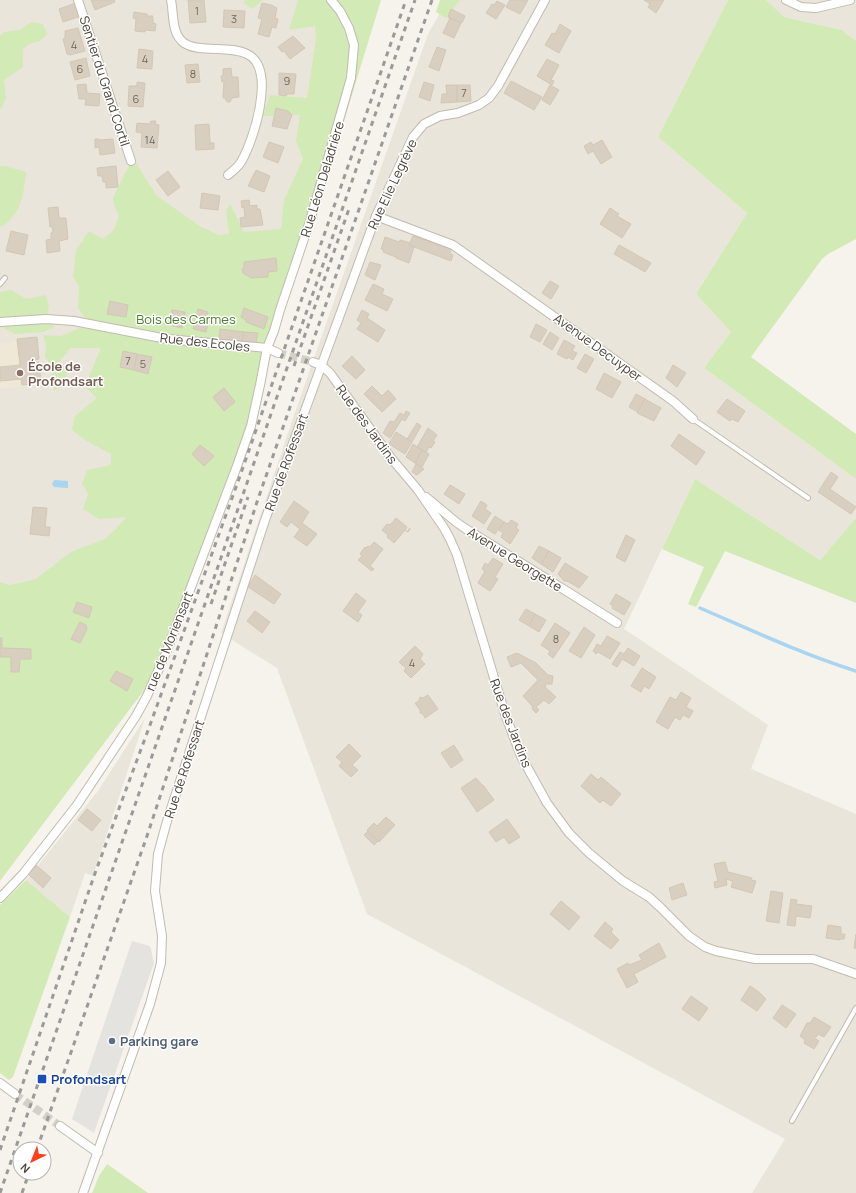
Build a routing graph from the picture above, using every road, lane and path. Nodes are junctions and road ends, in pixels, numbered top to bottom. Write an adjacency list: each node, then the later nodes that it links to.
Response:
1 (78, 0): 7 (street, Sentier du Grand Cortil)
2 (171, 0): 8 (street)
3 (331, 0): 13 (street, Rue Léon Deladrière)
4 (545, 0): 9 (street, Rue Elie Legrève)
5 (786, 0): 6 (street)
6 (850, 0)
7 (131, 161)
8 (228, 175)
9 (376, 216): 15 (street, Rue Elie Legrève); 17 (street, Avenue Decuyper)
10 (5, 278): 11 (lane)
11 (0, 284)
12 (0, 322): 13 (street, Rue des Ecoles)
13 (267, 348): 14 (street); 21 (street, rue de Moriensart)
14 (278, 352)
15 (326, 352): 16 (street, Rue de Rofessart)
16 (317, 364): 18 (street, Rue des Jardins); 28 (street, Rue de Rofessart)
17 (693, 419): 19 (lane, Avenue Decuyper)
18 (418, 490): 20 (street, Avenue Georgette); 22 (street, Rue des Jardins)
19 (808, 498)
20 (617, 624)
21 (0, 898)
22 (856, 974)
23 (856, 1008): 26 (lane)
24 (0, 1083): 25 (street)
25 (15, 1094)
26 (792, 1121)
27 (60, 1126): 28 (street)
28 (98, 1153): 29 (street, Rue de Rofessart)
29 (83, 1193)

